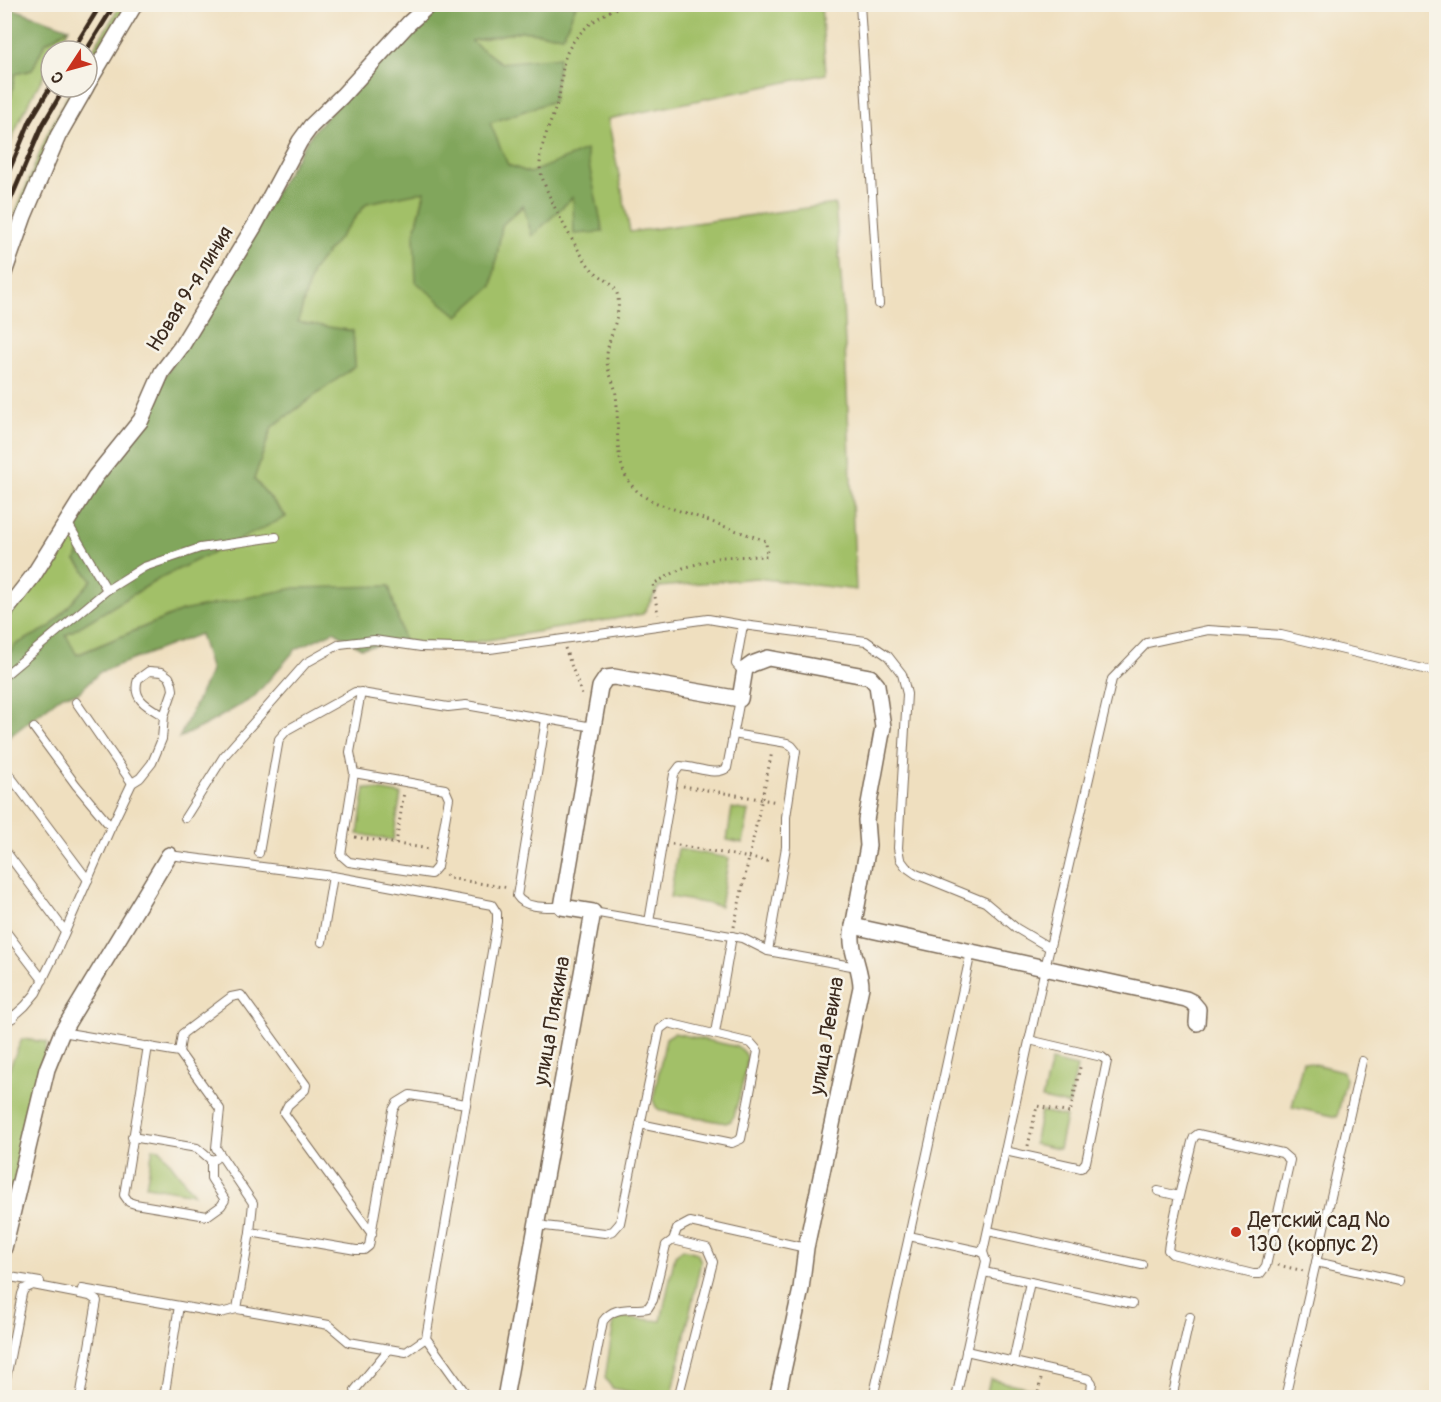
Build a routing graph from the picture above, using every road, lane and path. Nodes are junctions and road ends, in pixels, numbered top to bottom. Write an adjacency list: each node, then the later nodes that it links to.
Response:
1 (135, 4): 5 (street)
2 (430, 4): 9 (street, Новая 9-я линия)
3 (627, 4): 13 (path)
4 (860, 4): 8 (lane)
5 (99, 64)
6 (79, 99): 7 (street)
7 (4, 273)
8 (879, 304)
9 (67, 522): 11 (lane); 12 (street, Новая 9-я линия)
10 (276, 537): 11 (lane)
11 (107, 590): 18 (lane)
12 (4, 613)
13 (660, 625): 14 (lane); 15 (lane)
14 (743, 625): 17 (lane); 58 (lane)
15 (562, 638): 24 (path); 35 (lane)
16 (1437, 672): 58 (lane)
17 (744, 673): 20 (street); 53 (street, улица Левина)
18 (4, 676)
19 (361, 692): 23 (lane); 29 (lane); 42 (lane)
20 (740, 699): 24 (street); 26 (lane)
21 (76, 702): 31 (lane)
22 (164, 716): 22 (lane); 31 (lane)
23 (546, 719): 24 (lane); 49 (lane)
24 (594, 721): 50 (street)
25 (34, 728): 36 (lane)
26 (733, 734): 27 (lane); 32 (lane)
27 (774, 741): 33 (path); 34 (lane)
28 (4, 768): 48 (lane)
29 (354, 772): 30 (lane); 37 (lane)
30 (406, 782): 39 (path); 41 (lane)
31 (132, 783): 36 (lane)
32 (672, 784): 33 (path); 38 (lane)
33 (762, 800): 34 (path); 44 (path)
34 (788, 804): 45 (lane)
35 (185, 818)
36 (111, 826): 48 (lane)
37 (344, 835): 39 (path); 46 (lane)
38 (662, 843): 44 (path); 52 (lane)
39 (396, 844): 41 (path)
40 (4, 849): 55 (lane)
41 (439, 851): 46 (lane)
42 (259, 853)
43 (169, 855): 47 (lane); 68 (street)
44 (749, 858): 45 (path); 56 (path)
45 (783, 864): 59 (lane)
46 (437, 867): 49 (path)
47 (333, 876): 57 (lane); 75 (lane)
48 (88, 880): 55 (lane)
49 (517, 890): 50 (lane)
50 (562, 907): 51 (street)
51 (593, 912): 52 (lane); 84 (street, улица Плякина)
52 (649, 922): 56 (lane)
53 (853, 926): 60 (street); 61 (street, улица Левина)
54 (4, 929): 63 (lane)
55 (65, 931): 63 (lane)
56 (732, 936): 59 (lane); 69 (lane)
57 (322, 942)
58 (1050, 948): 62 (lane)
59 (768, 951): 61 (lane)
60 (971, 952): 62 (street); 88 (lane)
61 (858, 967): 91 (street, улица Левина)
62 (1045, 968): 66 (street); 70 (lane)
63 (43, 980): 65 (lane)
64 (4, 1006): 65 (lane)
65 (13, 1018): 67 (lane)
66 (1197, 1023)
67 (4, 1024)
68 (62, 1032): 71 (lane); 90 (street)
69 (716, 1033): 76 (lane); 76 (lane)
70 (1029, 1040): 73 (lane); 78 (lane)
71 (148, 1046): 72 (lane); 77 (lane)
72 (179, 1052): 80 (lane); 87 (lane)
73 (1083, 1053): 79 (path); 79 (lane)
74 (1362, 1060): 94 (lane)
75 (466, 1104): 87 (lane); 105 (lane)
76 (640, 1124): 84 (lane)
77 (132, 1137): 81 (lane); 81 (lane)
78 (1005, 1151): 79 (lane); 85 (lane)
79 (1026, 1156)
80 (222, 1159): 81 (lane); 86 (lane)
81 (211, 1160)
82 (1158, 1191): 83 (lane)
83 (1179, 1196): 93 (lane); 93 (lane)
84 (536, 1225): 115 (street, улица Плякина)
85 (988, 1231): 92 (lane); 95 (lane)
86 (250, 1232): 87 (lane); 103 (lane)
87 (372, 1234)
88 (909, 1236): 92 (lane); 119 (lane)
89 (673, 1240): 91 (lane); 116 (lane); 117 (lane)
90 (4, 1248)
91 (806, 1248): 118 (street, улица Левина)
92 (983, 1252): 96 (lane)
93 (1267, 1262): 97 (path)
94 (1316, 1262): 97 (lane); 99 (lane)
95 (1142, 1264)
96 (984, 1272): 100 (lane); 107 (lane)
97 (1314, 1273): 124 (lane)
98 (4, 1276): 102 (lane)
99 (1400, 1281)
100 (1030, 1282): 101 (lane); 108 (lane)
101 (1132, 1304)
102 (179, 1306): 103 (lane); 112 (lane)
103 (237, 1309): 106 (lane)
104 (1190, 1317): 123 (lane)
105 (426, 1338): 106 (lane); 114 (lane)
106 (389, 1349): 113 (lane)
107 (966, 1351): 108 (lane); 120 (lane)
108 (1013, 1362): 109 (lane)
109 (1044, 1368): 121 (path); 122 (lane)
110 (4, 1389): 111 (lane)
111 (80, 1398)
112 (164, 1398)
113 (357, 1398)
114 (469, 1398)
115 (505, 1398)
116 (588, 1398)
117 (678, 1398)
118 (777, 1398)
119 (873, 1398)
120 (956, 1398)
121 (1037, 1398)
122 (1090, 1398)
123 (1172, 1398)
124 (1285, 1398)

